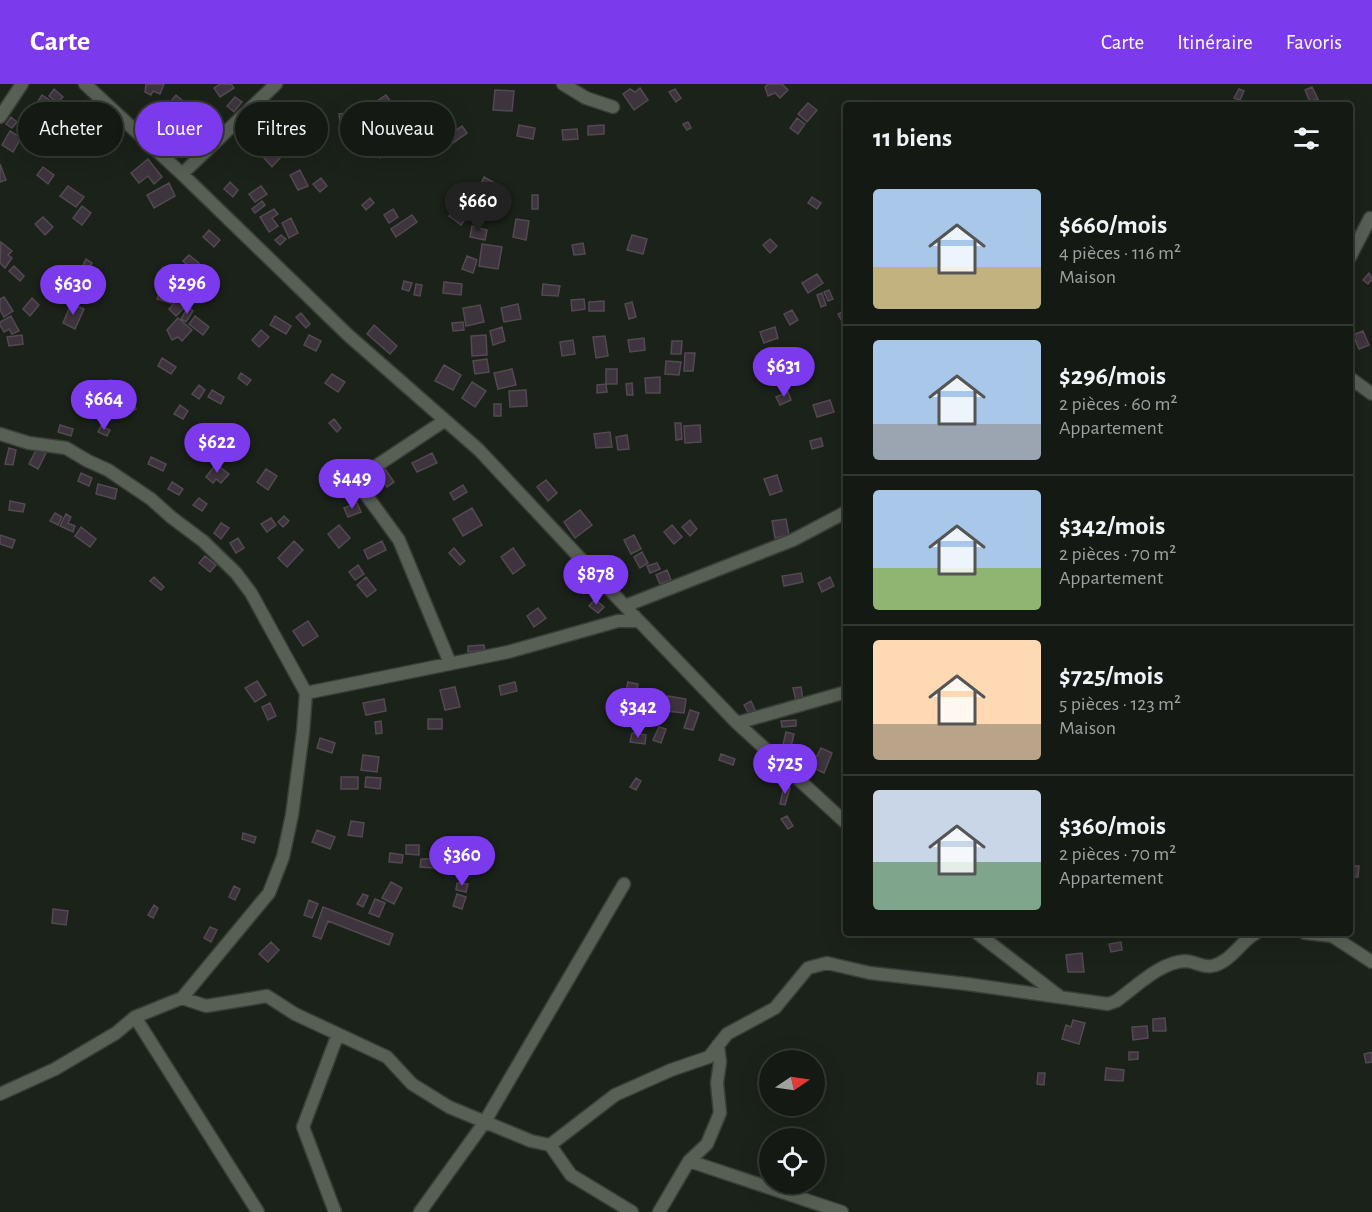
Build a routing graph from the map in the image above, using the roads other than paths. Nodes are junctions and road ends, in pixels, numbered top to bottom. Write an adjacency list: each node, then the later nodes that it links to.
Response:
1 (22, 84): 6 (street)
2 (85, 84): 7 (street)
3 (276, 84): 7 (street)
4 (563, 84): 5 (street)
5 (613, 107)
6 (0, 117)
7 (183, 174): 12 (street)
8 (1370, 218): 9 (street)
9 (1353, 250)
10 (1353, 380): 11 (street)
11 (1372, 394)
12 (444, 421): 15 (street); 17 (street)
13 (0, 434): 18 (street)
14 (843, 514): 15 (street)
15 (625, 606): 16 (street)
16 (639, 621): 17 (street); 20 (street)
17 (450, 663): 18 (street)
18 (306, 693): 28 (street)
19 (843, 693): 20 (street)
20 (737, 723): 21 (street)
21 (843, 820)
22 (624, 884): 33 (street)
23 (981, 936): 27 (street)
24 (1251, 936): 27 (street)
25 (1332, 936): 26 (street)
26 (1372, 962)
27 (1060, 997): 31 (street)
28 (182, 998): 29 (street); 30 (street)
29 (135, 1017): 32 (street); 36 (street)
30 (338, 1034): 33 (street); 37 (street)
31 (718, 1045): 34 (street); 35 (street)
32 (0, 1094)
33 (484, 1123): 34 (street); 38 (street)
34 (550, 1145): 39 (street)
35 (689, 1161): 40 (street); 41 (street)
36 (258, 1212)
37 (335, 1212)
38 (420, 1212)
39 (632, 1212)
40 (659, 1212)
41 (842, 1212)

